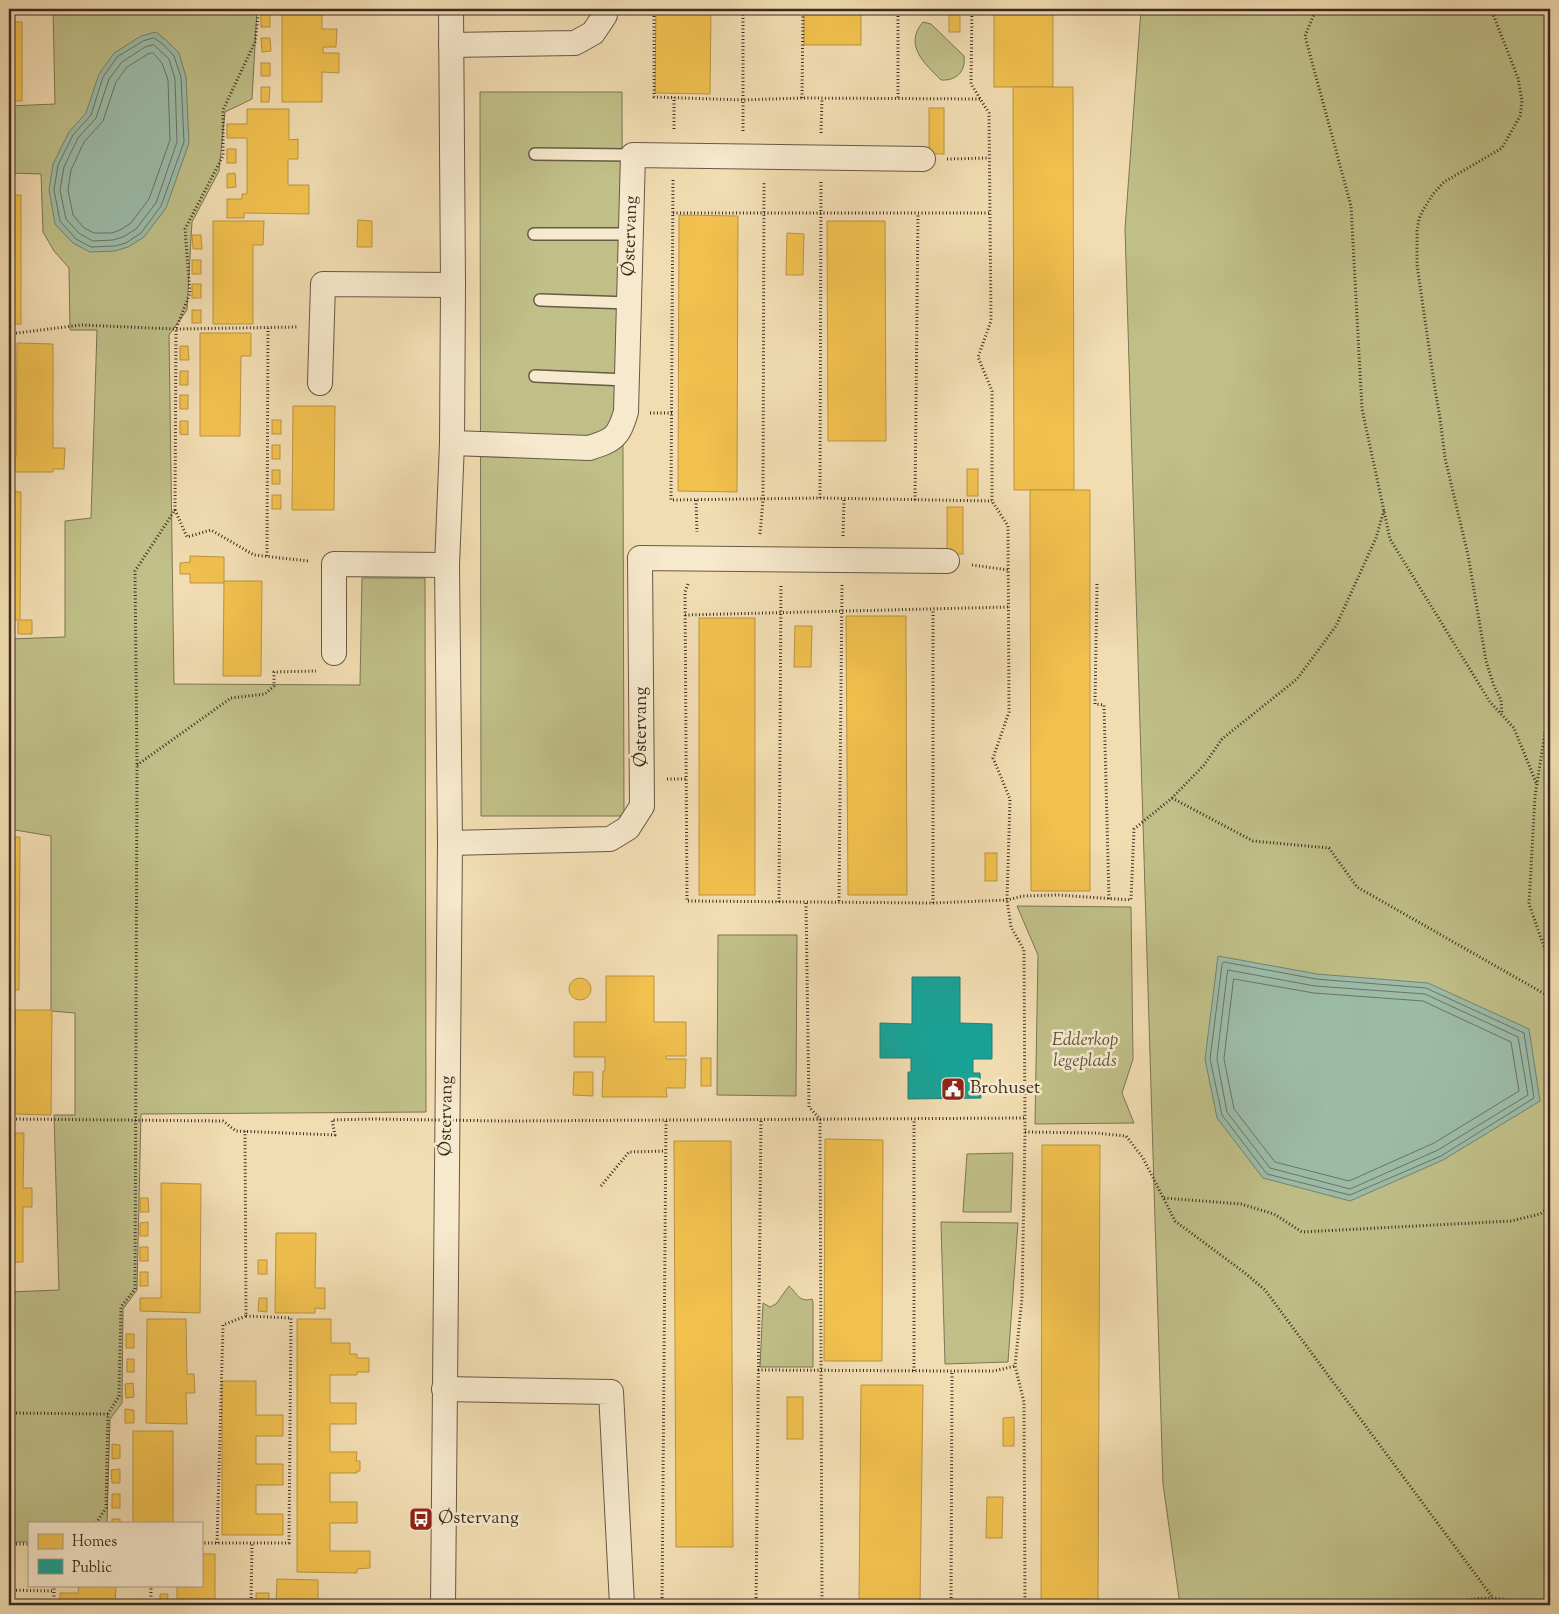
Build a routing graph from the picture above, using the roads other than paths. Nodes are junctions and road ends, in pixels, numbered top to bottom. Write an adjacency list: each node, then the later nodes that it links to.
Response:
1 (451, 9): 3 (street, Østervang)
2 (616, 11): 3 (street)
3 (451, 45): 9 (street, Østervang)
4 (535, 154): 5 (lane)
5 (634, 155): 6 (street); 8 (street, Østervang)
6 (922, 159)
7 (534, 234): 8 (lane)
8 (631, 234): 11 (street, Østervang)
9 (453, 285): 14 (street); 15 (street, Østervang)
10 (540, 300): 11 (lane)
11 (629, 303): 13 (street, Østervang)
12 (534, 376): 13 (lane)
13 (626, 380): 15 (street, Østervang)
14 (320, 383)
15 (452, 443): 17 (street, Østervang)
16 (947, 560): 19 (street, Østervang)
17 (447, 565): 18 (street); 19 (street, Østervang)
18 (334, 653)
19 (450, 843): 20 (street, Østervang)
20 (444, 1389): 21 (street, Østervang); 22 (street)
21 (443, 1605)
22 (622, 1605)

